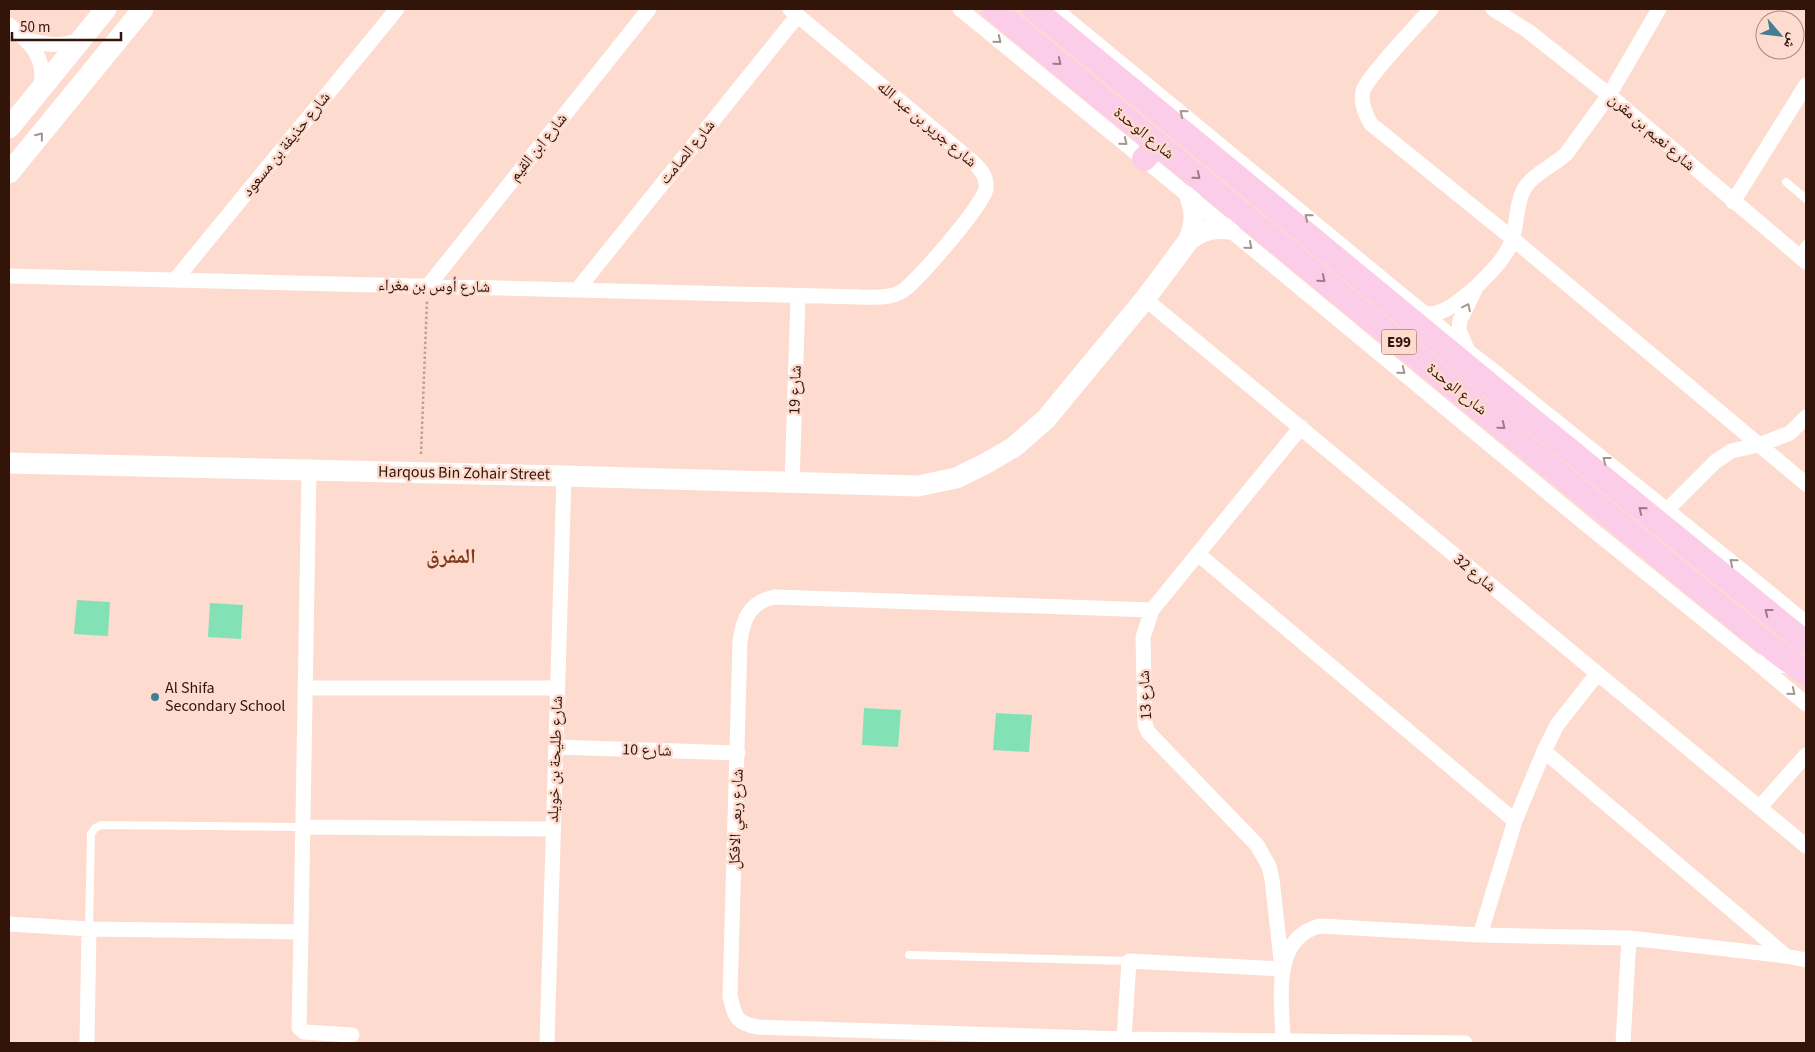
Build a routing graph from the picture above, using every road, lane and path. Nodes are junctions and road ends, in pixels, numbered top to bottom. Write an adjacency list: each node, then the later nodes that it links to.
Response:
1 (106, 9): 15 (street)
2 (143, 9): 22 (street, one-way to 2)
3 (397, 9): 33 (street, شارع حذيفة بن مسعود)
4 (649, 9): 35 (street, شارع ابن القيم)
5 (960, 9): 21 (street, one-way to 21)
6 (993, 9): 21 (main road, شارع الوحدة / E99, one-way to 21)
7 (1034, 9): 16 (main road, شارع الوحدة / E99)
8 (1431, 9): 28 (street)
9 (1492, 9): 19 (street, شارع نعيم بن مقرن)
10 (1660, 9): 19 (street)
11 (1057, 10): 16 (street)
12 (794, 12): 37 (street, شارع الصامت); 39 (street, شارع جرير بن عبد الله)
13 (9, 25): 14 (street)
14 (25, 39): 15 (street); 18 (street)
15 (80, 40): 18 (street)
16 (1097, 52): 31 (main road, شارع الوحدة / E99); 34 (street, one-way to 16)
17 (1806, 85): 26 (street)
18 (41, 89): 20 (street)
19 (1609, 95): 26 (street, شارع نعيم بن مقرن); 28 (street)
20 (9, 128)
21 (1151, 152): 24 (street); 57 (main road, شارع الوحدة / E99, one-way to 57)
22 (9, 173)
23 (1786, 182): 25 (lane)
24 (1190, 197): 27 (street); 29 (street)
25 (1806, 199)
26 (1733, 202): 30 (street, شارع نعيم بن مقرن)
27 (1229, 229): 29 (street); 63 (street, one-way to 63)
28 (1513, 239): 36 (street); 47 (street)
29 (1189, 240): 40 (street, Harqous Bin Zohair Street)
30 (1803, 254)
31 (1359, 275): 34 (street); 44 (main road, شارع الوحدة / E99)
32 (9, 276): 33 (street, شارع أوس بن مغراء)
33 (175, 280): 35 (street, شارع أوس بن مغراء)
34 (1386, 282): 41 (street)
35 (428, 286): 37 (street, شارع أوس بن مغراء); 50 (path)
36 (1477, 286): 41 (street); 42 (street, one-way to 36)
37 (577, 290): 38 (street, شارع أوس بن مغراء)
38 (798, 296): 39 (street, شارع أوس بن مغراء); 52 (street, شارع 19)
39 (860, 297)
40 (1145, 299): 46 (street, شارع 32); 52 (street, Harqous Bin Zohair Street)
41 (1419, 309): 42 (street)
42 (1469, 352): 43 (street)
43 (1495, 372): 44 (street); 54 (street, one-way to 43)
44 (1513, 404): 56 (main road, شارع الوحدة / E99, one-way to 44)
45 (1806, 416): 47 (street)
46 (1301, 427): 55 (street, شارع 13); 65 (street, شارع 32)
47 (1758, 445): 53 (street); 54 (street)
48 (9, 463): 49 (street, Harqous Bin Zohair Street)
49 (309, 470): 50 (street, Harqous Bin Zohair Street); 66 (street)
50 (420, 472): 51 (street, Harqous Bin Zohair Street)
51 (564, 476): 52 (street, Harqous Bin Zohair Street); 67 (street, شارع طليحة بن خويلد)
52 (792, 483)
53 (1806, 484)
54 (1668, 509): 58 (street, one-way to 54)
55 (1198, 554): 59 (street, شارع 13); 74 (street)
56 (1728, 580): 57 (main road); 58 (street); 62 (main road, شارع الوحدة / E99, one-way to 56)
57 (1693, 584): 61 (main road, شارع الوحدة / E99)
58 (1770, 593): 60 (street)
59 (1152, 610): 71 (street, شارع ربعي الافكل); 87 (street, شارع 13)
60 (1806, 623)
61 (1746, 627): 63 (street); 64 (main road, شارع الوحدة / E99)
62 (1806, 643)
63 (1755, 661): 64 (street); 68 (street, one-way to 68)
64 (1804, 671)
65 (1597, 674): 70 (street); 73 (street, شارع 32)
66 (305, 688): 67 (street); 75 (street)
67 (557, 688): 69 (street, شارع طليحة بن خويلد)
68 (1806, 704)
69 (556, 747): 71 (street, شارع 10); 76 (street, شارع طليحة بن خويلد)
70 (1544, 751): 74 (street); 84 (street)
71 (738, 753): 89 (street, شارع ربعي الافكل)
72 (1806, 756): 73 (street)
73 (1760, 807): 77 (street, شارع 32)
74 (1515, 821): 81 (street)
75 (303, 827): 76 (street); 79 (lane); 80 (street)
76 (553, 829): 92 (street, شارع طليحة بن خويلد)
77 (1806, 846)
78 (9, 924): 79 (street)
79 (89, 929): 80 (street); 91 (street)
80 (301, 932): 88 (street)
81 (1480, 935): 82 (street); 87 (street)
82 (1629, 938): 84 (street); 95 (street)
83 (909, 955): 86 (lane)
84 (1786, 956): 85 (street)
85 (1806, 960)
86 (1129, 961): 87 (street); 90 (street)
87 (1282, 969): 93 (street, شارع 13)
88 (352, 1035)
89 (921, 1038): 90 (street)
90 (1124, 1039): 93 (street)
91 (87, 1043)
92 (547, 1043)
93 (1283, 1043): 94 (street)
94 (1466, 1043)
95 (1623, 1043)

